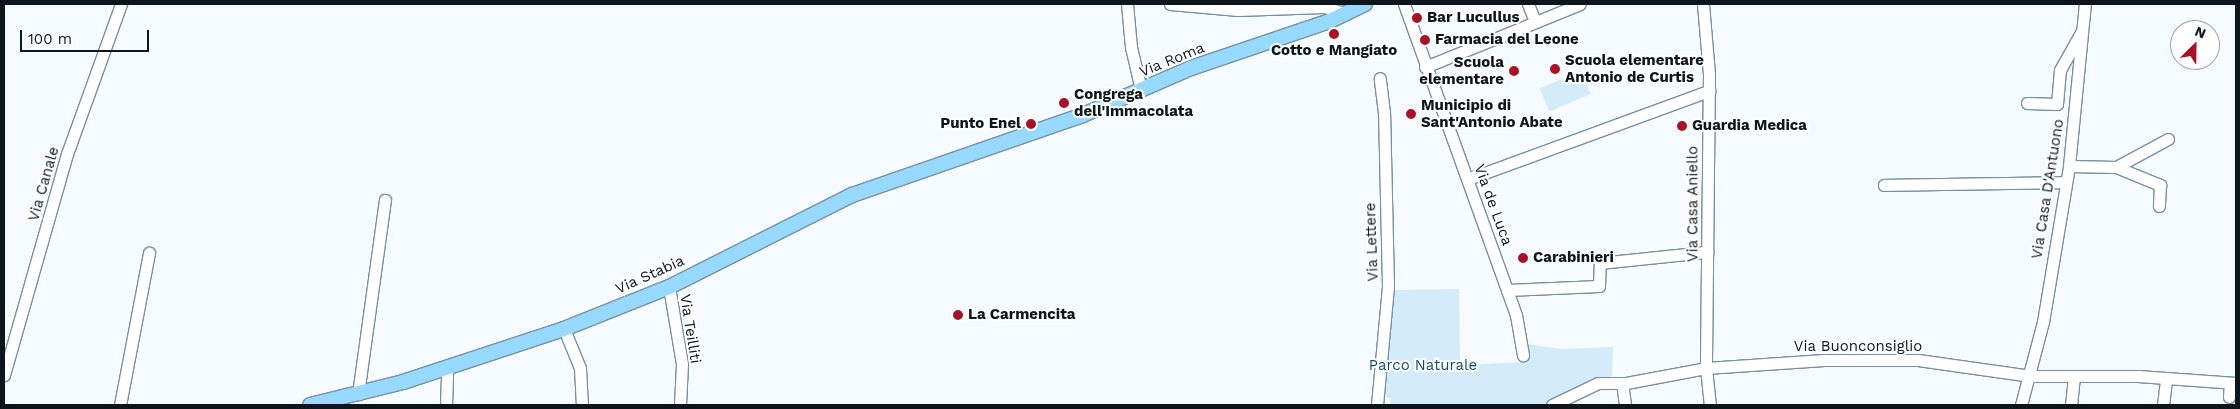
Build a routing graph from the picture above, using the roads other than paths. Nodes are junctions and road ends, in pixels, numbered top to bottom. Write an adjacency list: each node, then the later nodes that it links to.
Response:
1 (121, 4): 35 (street, Via Canale)
2 (1127, 4): 15 (street)
3 (1170, 4): 10 (street)
4 (1364, 4): 10 (main road, Via Roma)
5 (1404, 4): 13 (street, Via de Luca)
6 (1528, 4): 11 (street)
7 (1580, 4): 11 (street)
8 (1704, 4): 16 (street, Via Casa Aniello)
9 (2085, 4): 12 (street, Via Casa D'Antuono)
10 (1341, 8): 15 (main road, Via Roma)
11 (1535, 22): 13 (street)
12 (2083, 30): 17 (street); 20 (street, Via Casa D'Antuono)
13 (1425, 67): 22 (street, Via de Luca)
14 (1380, 78): 48 (street, Via Lettere)
15 (1141, 90): 19 (main road, Via Roma)
16 (1709, 91): 22 (street); 27 (street, Via Casa Aniello)
17 (2027, 104)
18 (2168, 139): 21 (street)
19 (993, 147): 29 (main road, Via Stabia)
20 (2069, 166): 21 (street); 23 (street, Via Casa D'Antuono)
21 (2116, 166): 26 (street)
22 (1468, 179): 30 (street, Via de Luca)
23 (2066, 182): 24 (street); 36 (street, Via Casa D'Antuono)
24 (1884, 185)
25 (385, 200): 41 (street)
26 (2159, 206)
27 (1707, 252): 30 (street); 34 (street, Via Casa Aniello)
28 (148, 253): 43 (street)
29 (668, 287): 31 (main road, Via Stabia); 47 (street, Via Teilliti)
30 (1507, 290): 32 (street, Via de Luca)
31 (564, 329): 33 (main road, Via Stabia); 46 (street)
32 (1523, 355)
33 (446, 368): 41 (main road, Via Stabia); 45 (street)
34 (1706, 368): 36 (street, Via Buonconsiglio); 39 (street, Via Buonconsiglio); 51 (street, Via Casa Aniello)
35 (4, 375)
36 (2031, 376): 37 (street, Via Buonconsiglio); 52 (street, Via Casa D'Antuono)
37 (2074, 378): 38 (street, Via Buonconsiglio); 53 (street)
38 (2166, 379): 40 (street, Via Buonconsiglio); 54 (street)
39 (1622, 383): 49 (street, Via Buonconsiglio); 50 (street)
40 (2233, 383): 42 (street, Via Buonconsiglio)
41 (358, 394): 44 (main road, Via Stabia)
42 (2229, 397)
43 (120, 405)
44 (310, 405)
45 (446, 405)
46 (582, 405)
47 (680, 405)
48 (1377, 405)
49 (1552, 405)
50 (1625, 405)
51 (1710, 405)
52 (2021, 405)
53 (2072, 405)
54 (2163, 405)

